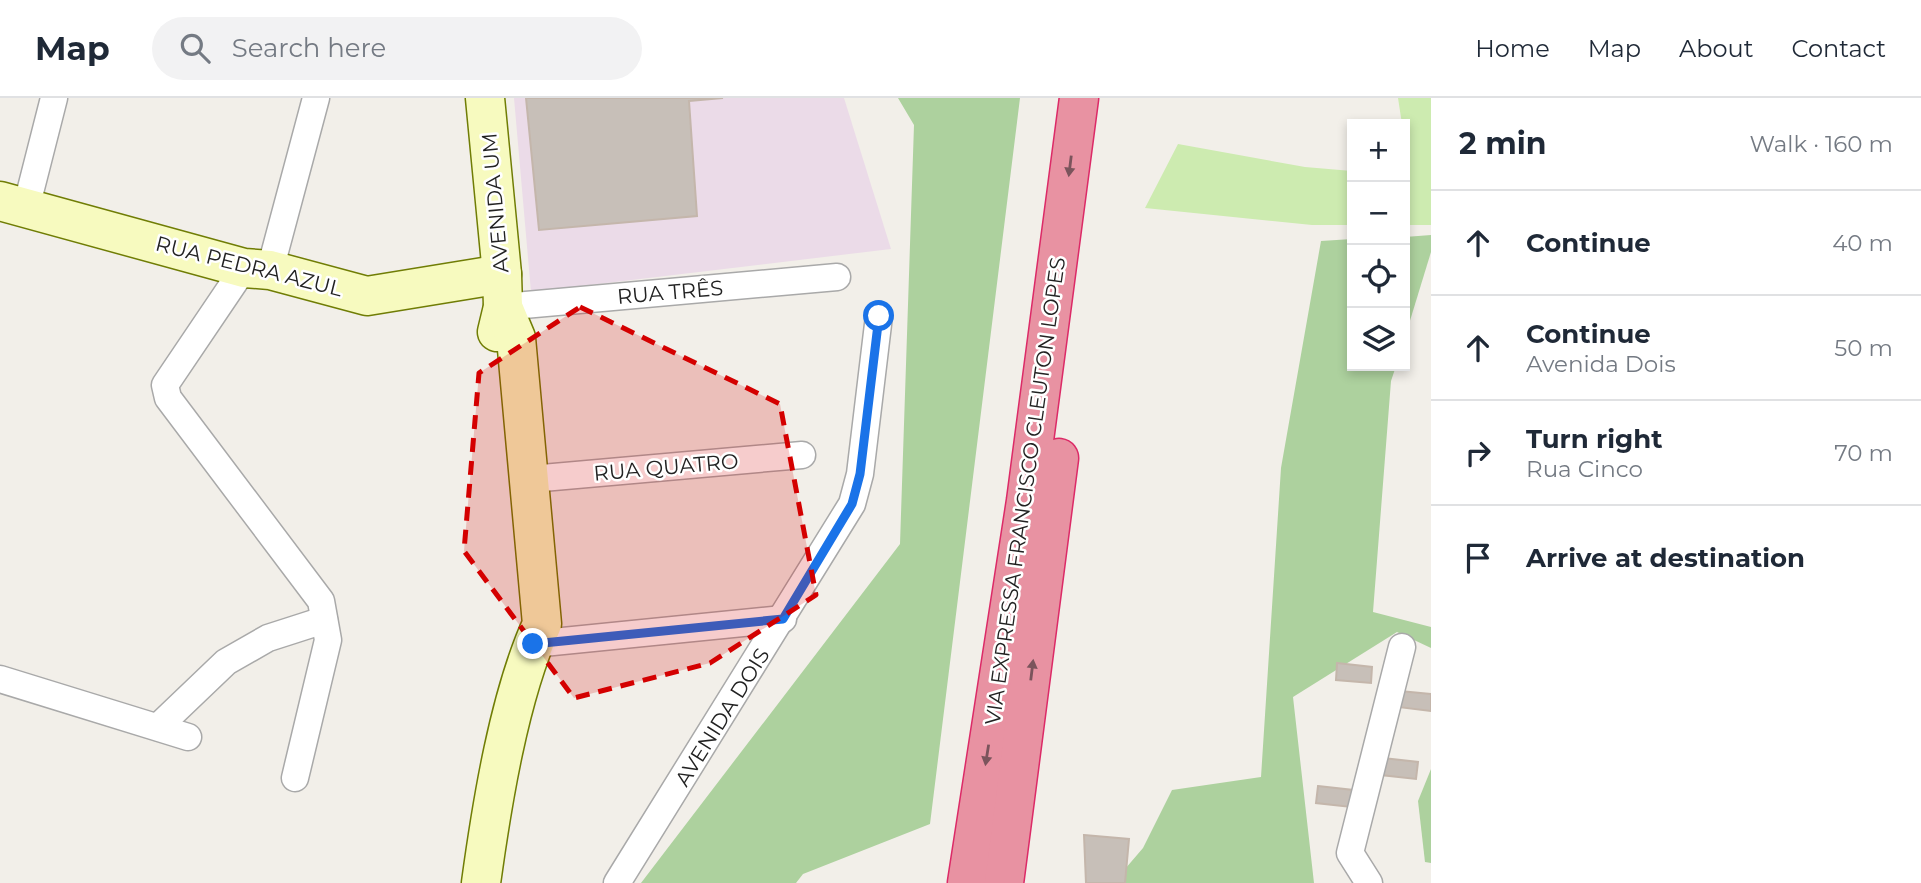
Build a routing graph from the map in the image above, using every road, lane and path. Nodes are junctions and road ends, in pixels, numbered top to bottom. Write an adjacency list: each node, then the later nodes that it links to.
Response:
1 (54, 98): 6 (street)
2 (316, 98): 7 (street)
3 (485, 98): 9 (street, AVENIDA UM)
4 (1079, 98): 23 (highway, VIA EXPRESSA FRANCISCO CLEUTON LOPES, one-way to 23)
5 (1105, 98): 24 (highway, VIA EXPRESSA FRANCISCO CLEUTON LOPES, one-way to 5)
6 (13, 204): 7 (street, RUA PEDRA AZUL)
7 (257, 269): 9 (street, RUA PEDRA AZUL); 14 (street)
8 (837, 277): 9 (street, RUA TRÊS)
9 (502, 291): 12 (street); 16 (street)
10 (879, 316): 13 (street, AVENIDA DOIS)
11 (802, 454): 12 (street, RUA QUATRO)
12 (531, 479): 16 (street)
13 (783, 619): 16 (street); 22 (street, AVENIDA DOIS)
14 (324, 620): 18 (street); 20 (street)
15 (1402, 647): 25 (street)
16 (531, 650): 21 (street)
17 (0, 679): 18 (street)
18 (158, 727): 19 (street)
19 (188, 737)
20 (295, 778)
21 (481, 883)
22 (617, 883)
23 (967, 883)
24 (1004, 883)
25 (1369, 883)

